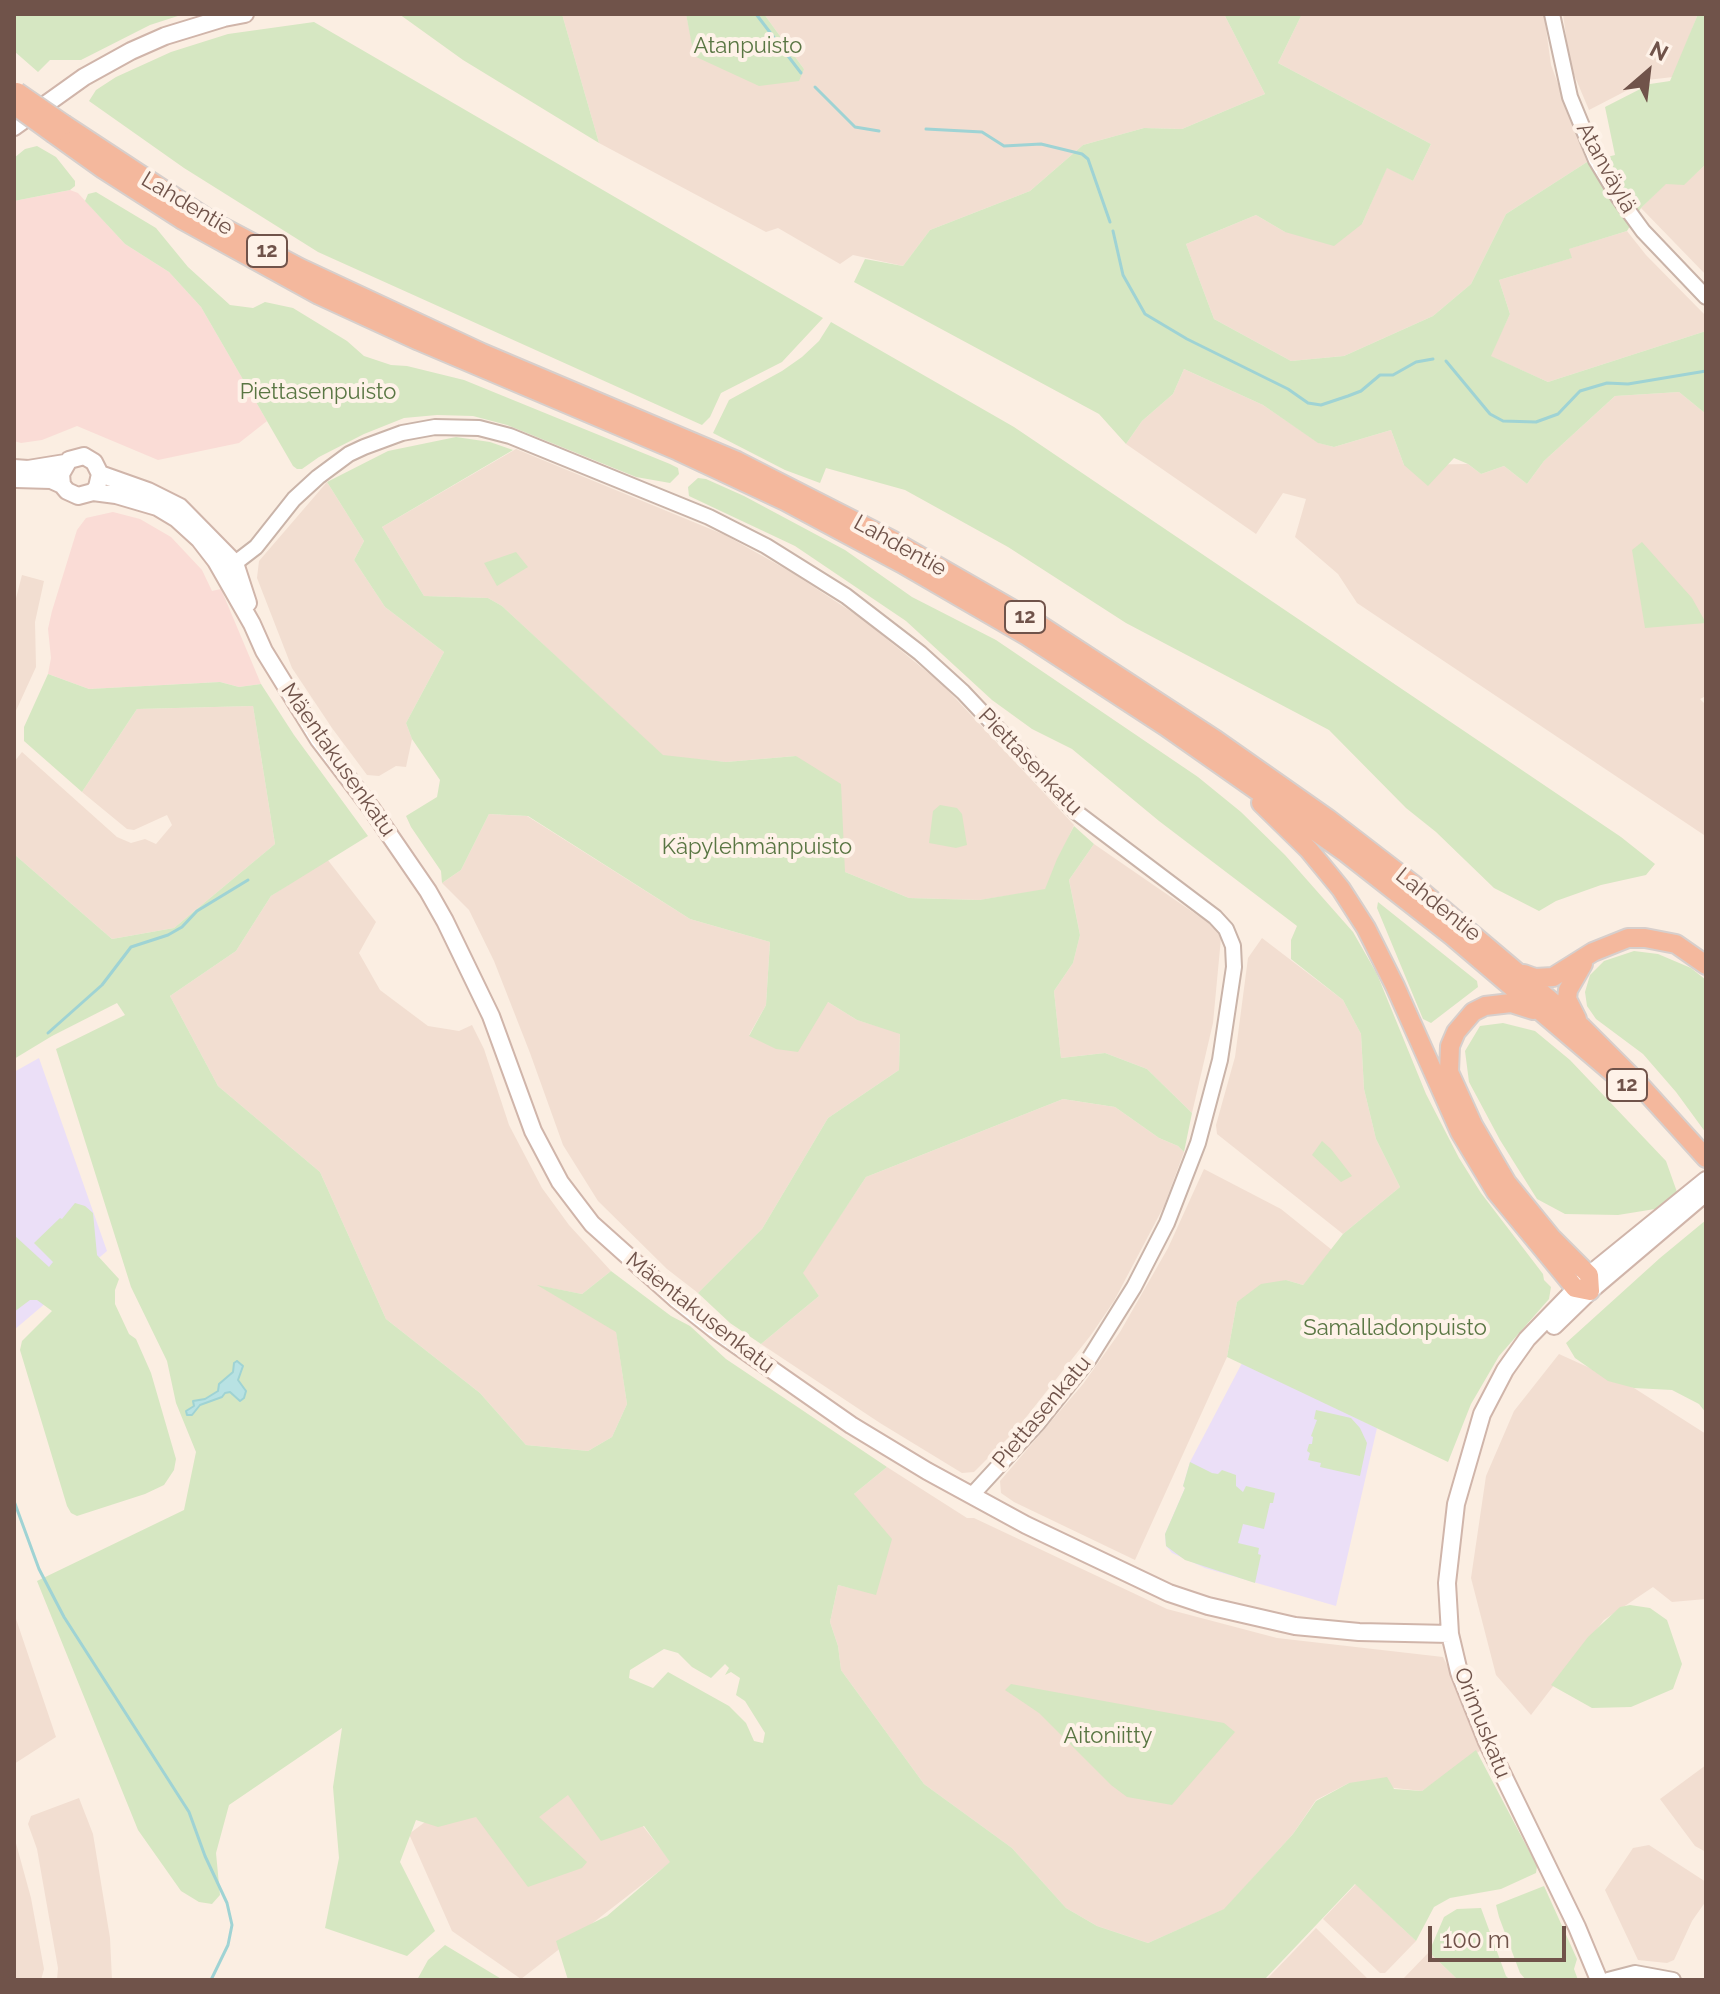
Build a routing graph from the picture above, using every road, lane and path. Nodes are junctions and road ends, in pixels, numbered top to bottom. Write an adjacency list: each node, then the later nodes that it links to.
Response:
1 (245, 14): 4 (main road)
2 (1552, 14): 6 (street, Atanväylä)
3 (15, 95): 5 (highway, Lahdentie / 12, bridge)
4 (14, 127)
5 (59, 129): 14 (highway, Lahdentie / 12); 17 (highway, Lahdentie / 12)
6 (1706, 297)
7 (65, 463): 8 (main road); 9 (main road); 11 (main road)
8 (14, 468)
9 (100, 474): 12 (main road); 13 (main road, Mäentakusenkatu)
10 (14, 479): 11 (main road)
11 (62, 485): 12 (main road)
12 (93, 492): 13 (main road, Mäentakusenkatu)
13 (225, 562): 24 (main road, Mäentakusenkatu); 24 (street, Piettasenkatu)
14 (1165, 726): 18 (highway, Lahdentie / 12); 23 (highway)
15 (1593, 952): 16 (highway); 17 (highway); 19 (highway)
16 (1706, 965)
17 (1515, 968): 19 (highway, Lahdentie / 12)
18 (1559, 1027): 20 (highway, Lahdentie / 12); 23 (highway)
19 (1582, 1027): 20 (highway, Lahdentie / 12)
20 (1700, 1152)
21 (1706, 1180): 23 (main road, Orimuskatu)
22 (1706, 1193): 23 (main road, Orimuskatu)
23 (1585, 1285): 25 (main road, Orimuskatu)
24 (972, 1495): 25 (main road, Mäentakusenkatu)
25 (1450, 1634): 26 (main road, Orimuskatu)
26 (1599, 1980)
27 (1608, 1980): 28 (street)
28 (1673, 1980)

